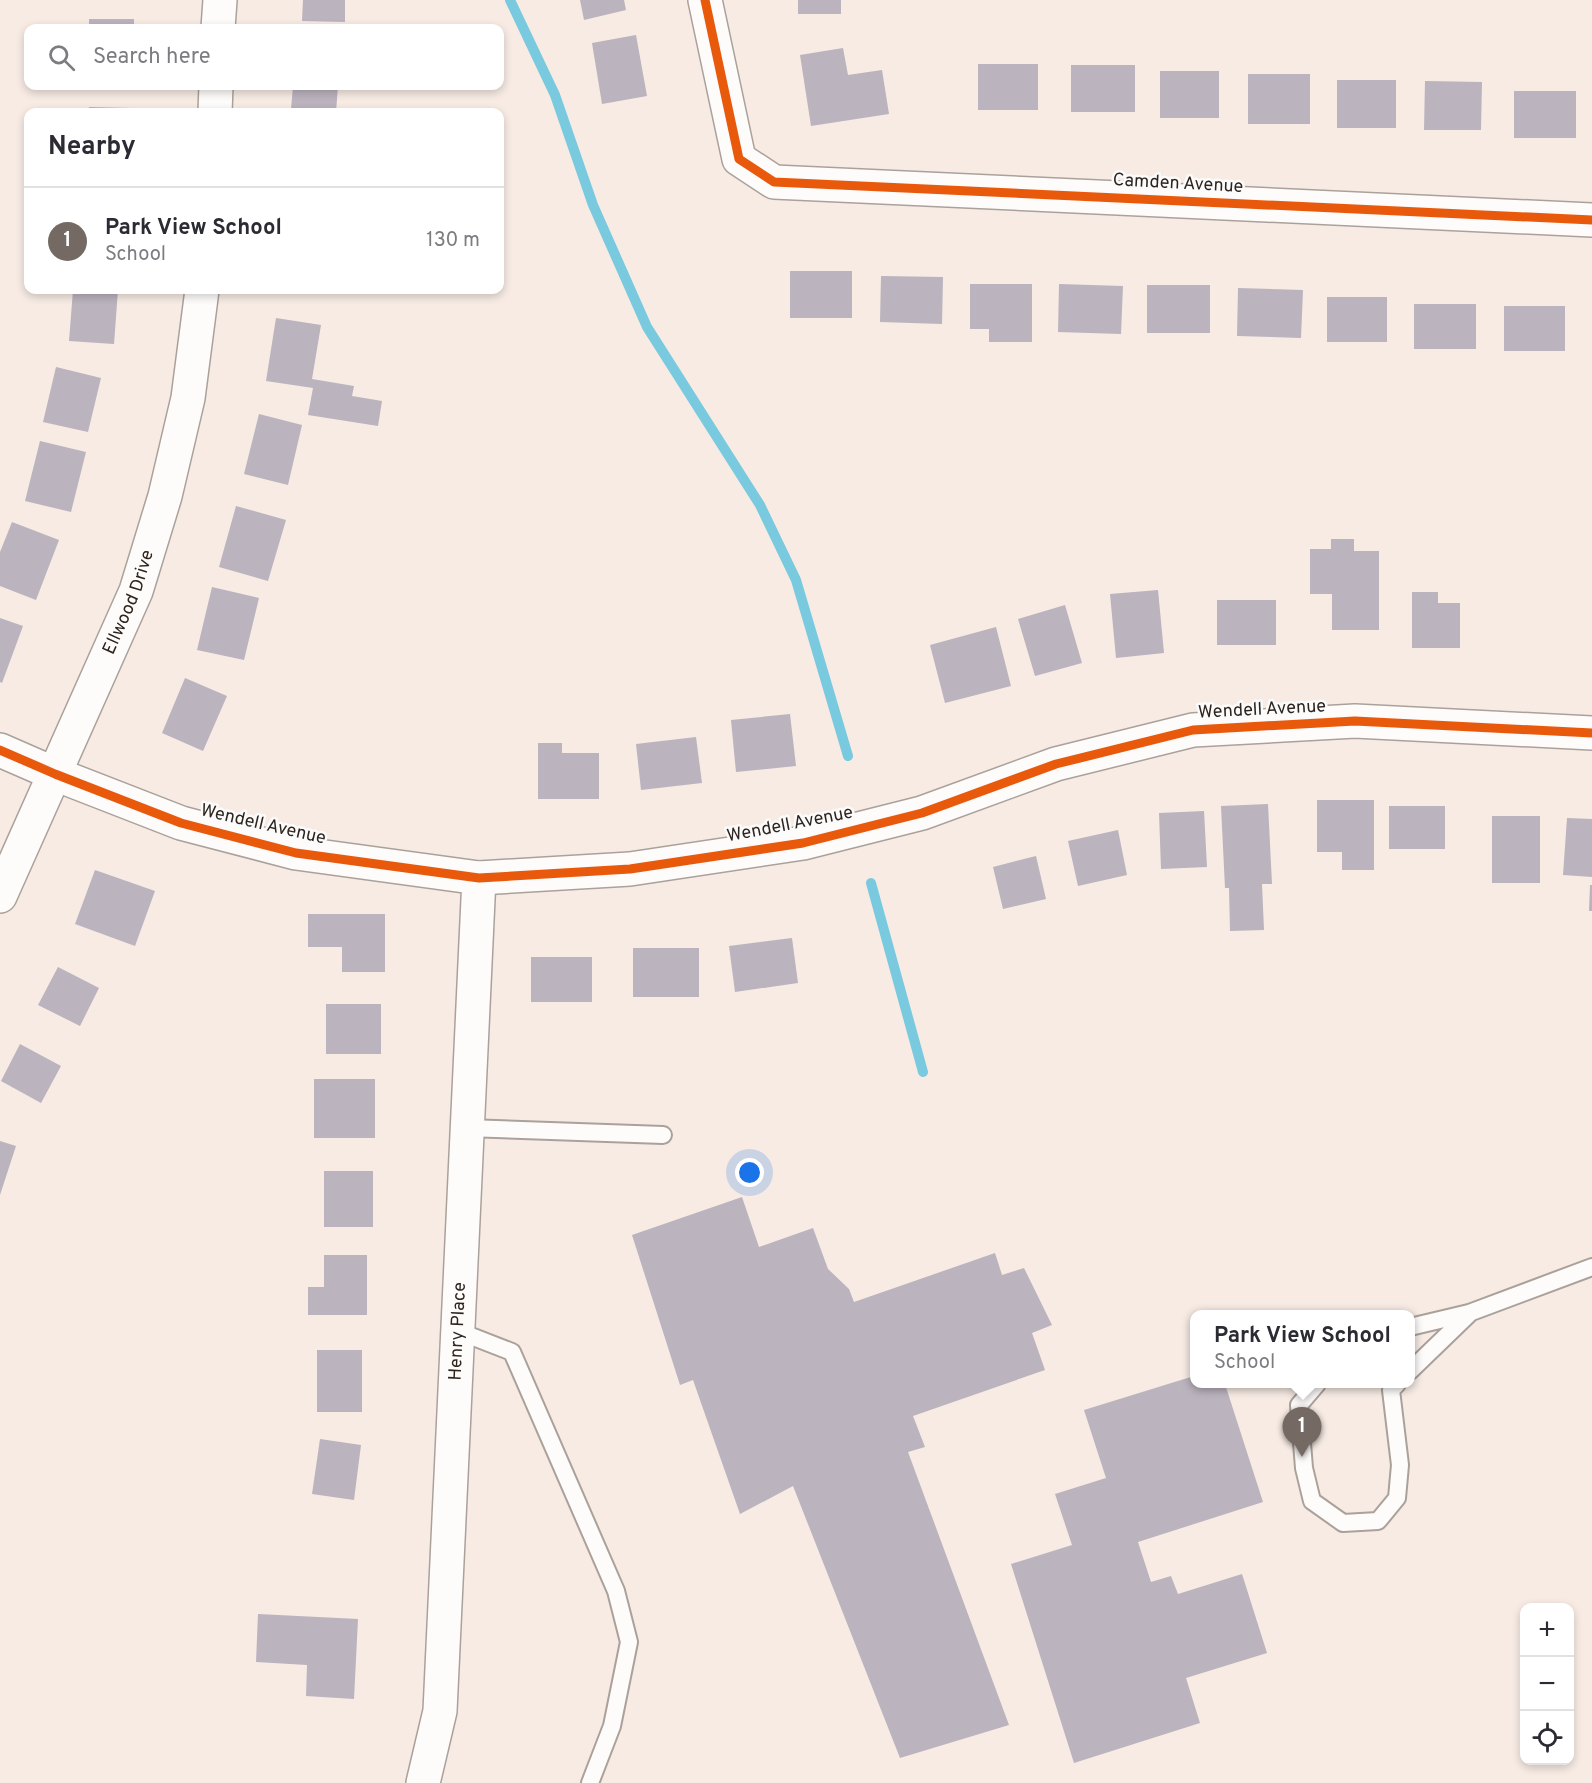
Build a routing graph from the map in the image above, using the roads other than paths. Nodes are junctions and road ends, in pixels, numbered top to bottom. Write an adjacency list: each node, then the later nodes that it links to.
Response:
1 (220, 0): 3 (street)
2 (705, 0): 6 (street, Camden Avenue)
3 (219, 24)
4 (216, 90): 5 (street)
5 (215, 108)
6 (1592, 220)
7 (201, 294): 10 (street, Ellwood Drive)
8 (1592, 733): 11 (street, Wendell Avenue)
9 (0, 750): 10 (street, Wendell Avenue)
10 (55, 774): 11 (street, Wendell Avenue); 12 (street, Ellwood Drive)
11 (479, 878): 13 (street, Henry Place)
12 (0, 896)
13 (467, 1128): 14 (lane); 18 (street, Henry Place)
14 (663, 1135)
15 (1592, 1267): 16 (lane)
16 (1469, 1313): 17 (lane); 19 (lane)
17 (1415, 1326)
18 (458, 1331): 22 (street, Henry Place); 23 (lane)
19 (1415, 1366)
20 (1313, 1388): 21 (lane)
21 (1393, 1388)
22 (423, 1783)
23 (590, 1783)

